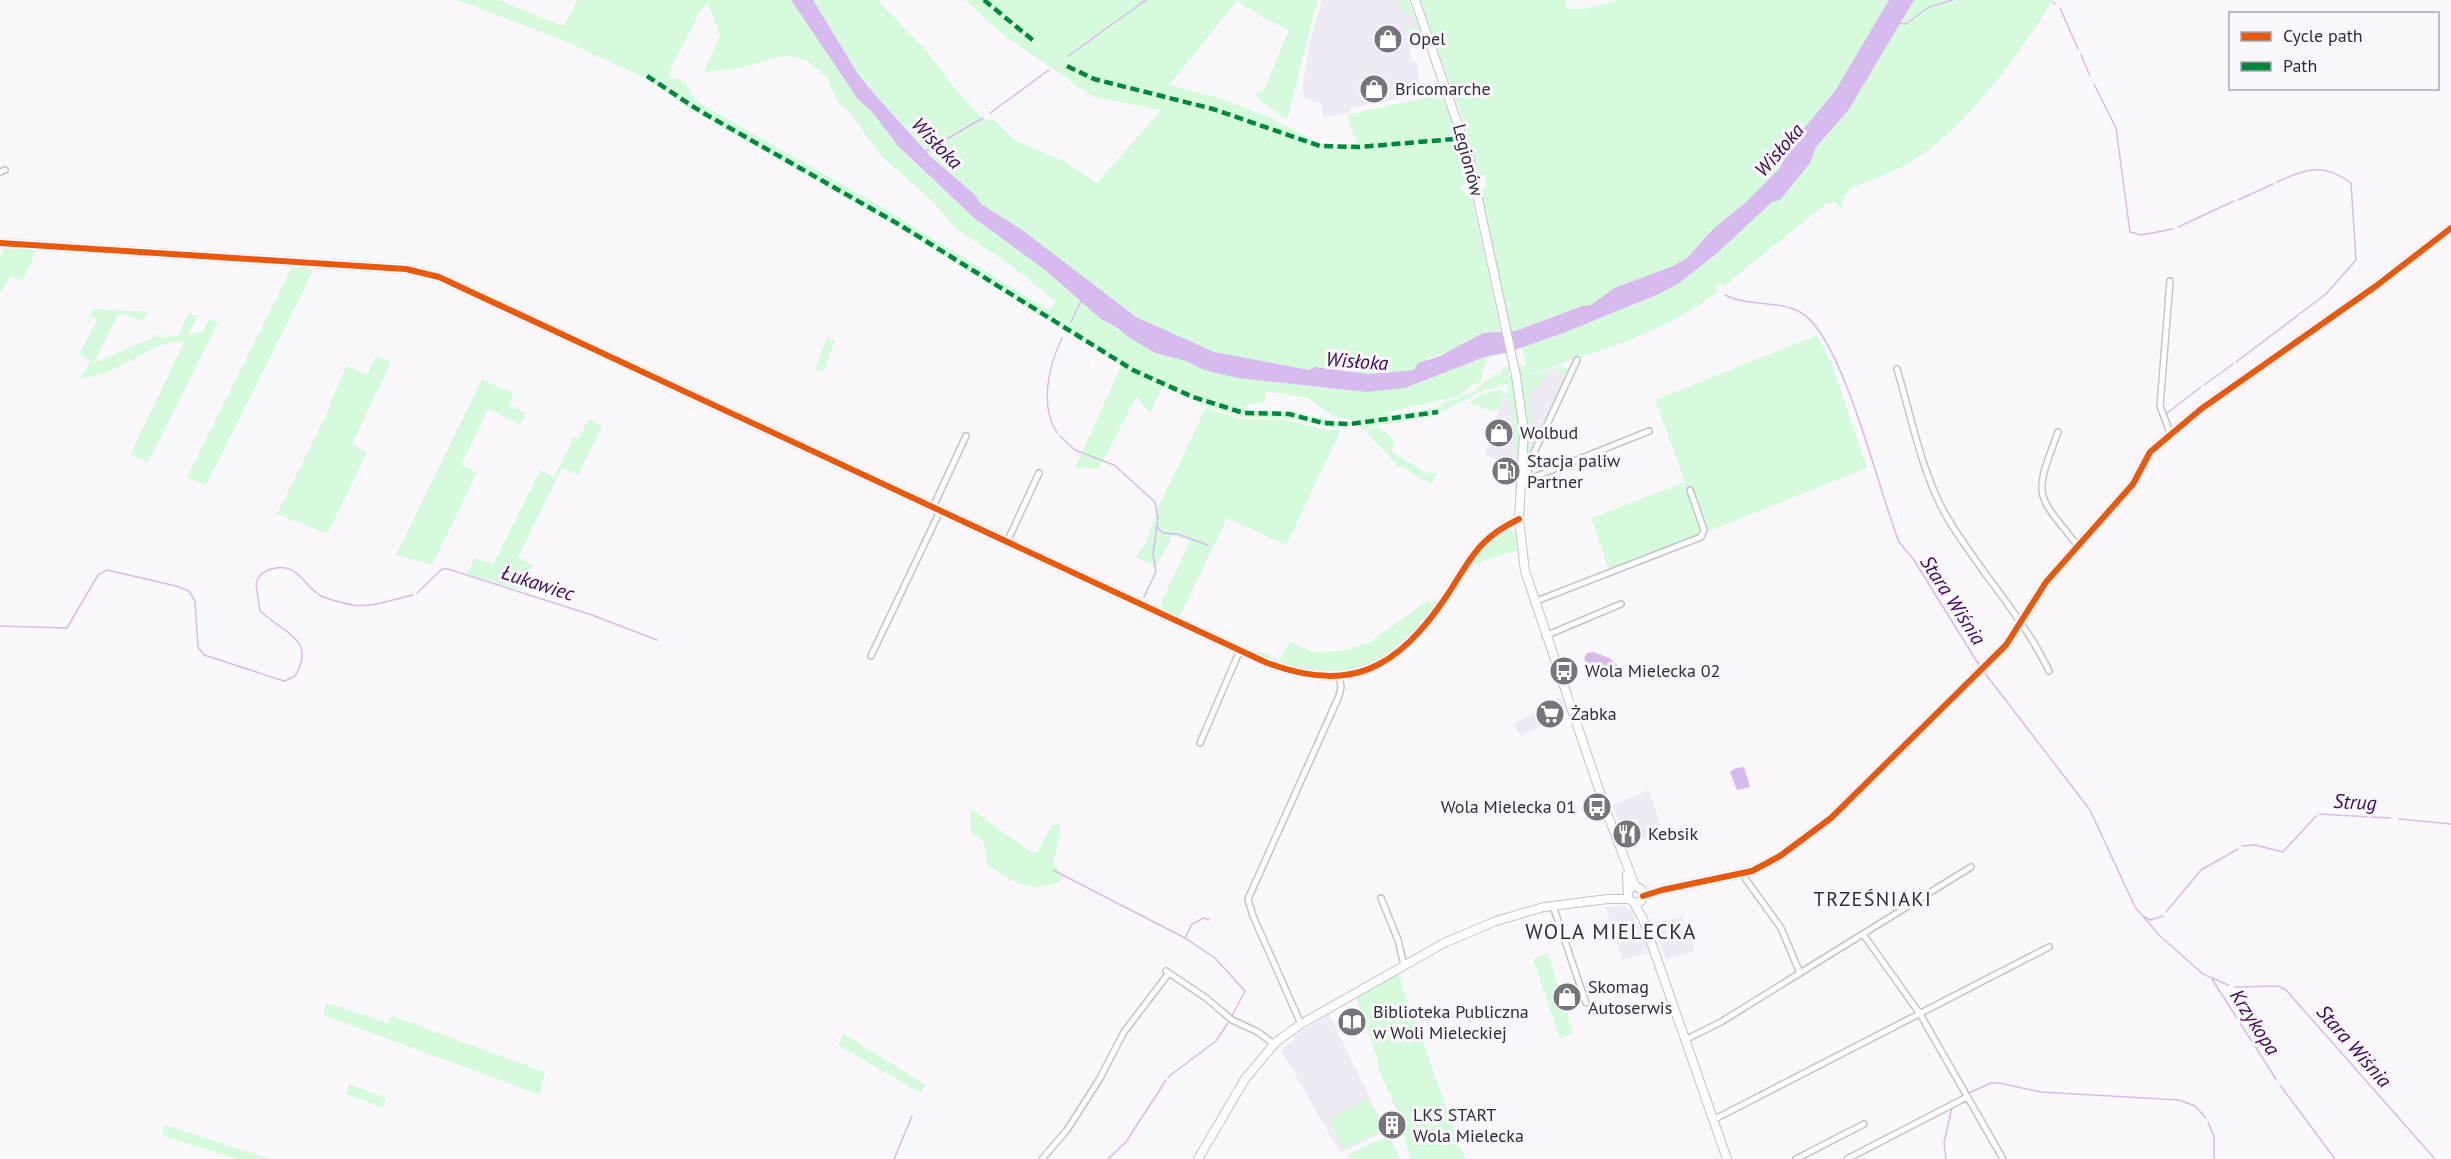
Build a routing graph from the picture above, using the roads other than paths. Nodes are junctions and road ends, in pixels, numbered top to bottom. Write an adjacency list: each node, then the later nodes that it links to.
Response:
1 (1415, 0): 12 (street, Legionów)
2 (2451, 228): 9 (street)
3 (0, 243): 14 (street)
4 (2170, 281): 9 (street)
5 (1577, 360): 12 (street)
6 (1897, 369): 20 (street)
7 (1649, 431): 12 (street)
8 (2058, 432): 17 (street)
9 (2170, 433): 17 (street)
10 (966, 436): 14 (street)
11 (1039, 473): 16 (street)
12 (1524, 482): 15 (street, Legionów)
13 (1690, 490): 18 (street)
14 (937, 509): 16 (street); 23 (street)
15 (1519, 519): 18 (street, Legionów); 25 (street)
16 (1007, 542): 22 (street)
17 (2078, 546): 20 (street)
18 (1534, 602): 21 (street, Legionów)
19 (1621, 604): 21 (street)
20 (2020, 624): 24 (street); 28 (street)
21 (1545, 636): 29 (street, Legionów)
22 (1240, 650): 25 (street); 26 (street)
23 (871, 656)
24 (2049, 671)
25 (1338, 677): 38 (street)
26 (1200, 743)
27 (1971, 867): 32 (street)
28 (1742, 874): 29 (street); 35 (street)
29 (1635, 895): 31 (street); 39 (street, Legionów)
30 (1381, 898): 34 (street)
31 (1553, 906): 34 (street); 36 (street)
32 (1863, 934): 35 (street); 37 (street)
33 (2049, 947): 37 (street)
34 (1404, 965): 38 (street)
35 (1800, 973): 39 (street)
36 (1586, 1003)
37 (1920, 1014): 41 (street); 42 (street)
38 (1301, 1024): 40 (street)
39 (1685, 1040): 42 (street, Legionów)
40 (1274, 1044): 44 (street); 45 (street)
41 (1967, 1097): 48 (street); 49 (street)
42 (1713, 1120): 46 (street, Legionów)
43 (1864, 1124): 47 (street)
44 (1042, 1159)
45 (1198, 1159)
46 (1727, 1159)
47 (1796, 1159)
48 (1847, 1159)
49 (2003, 1159)

